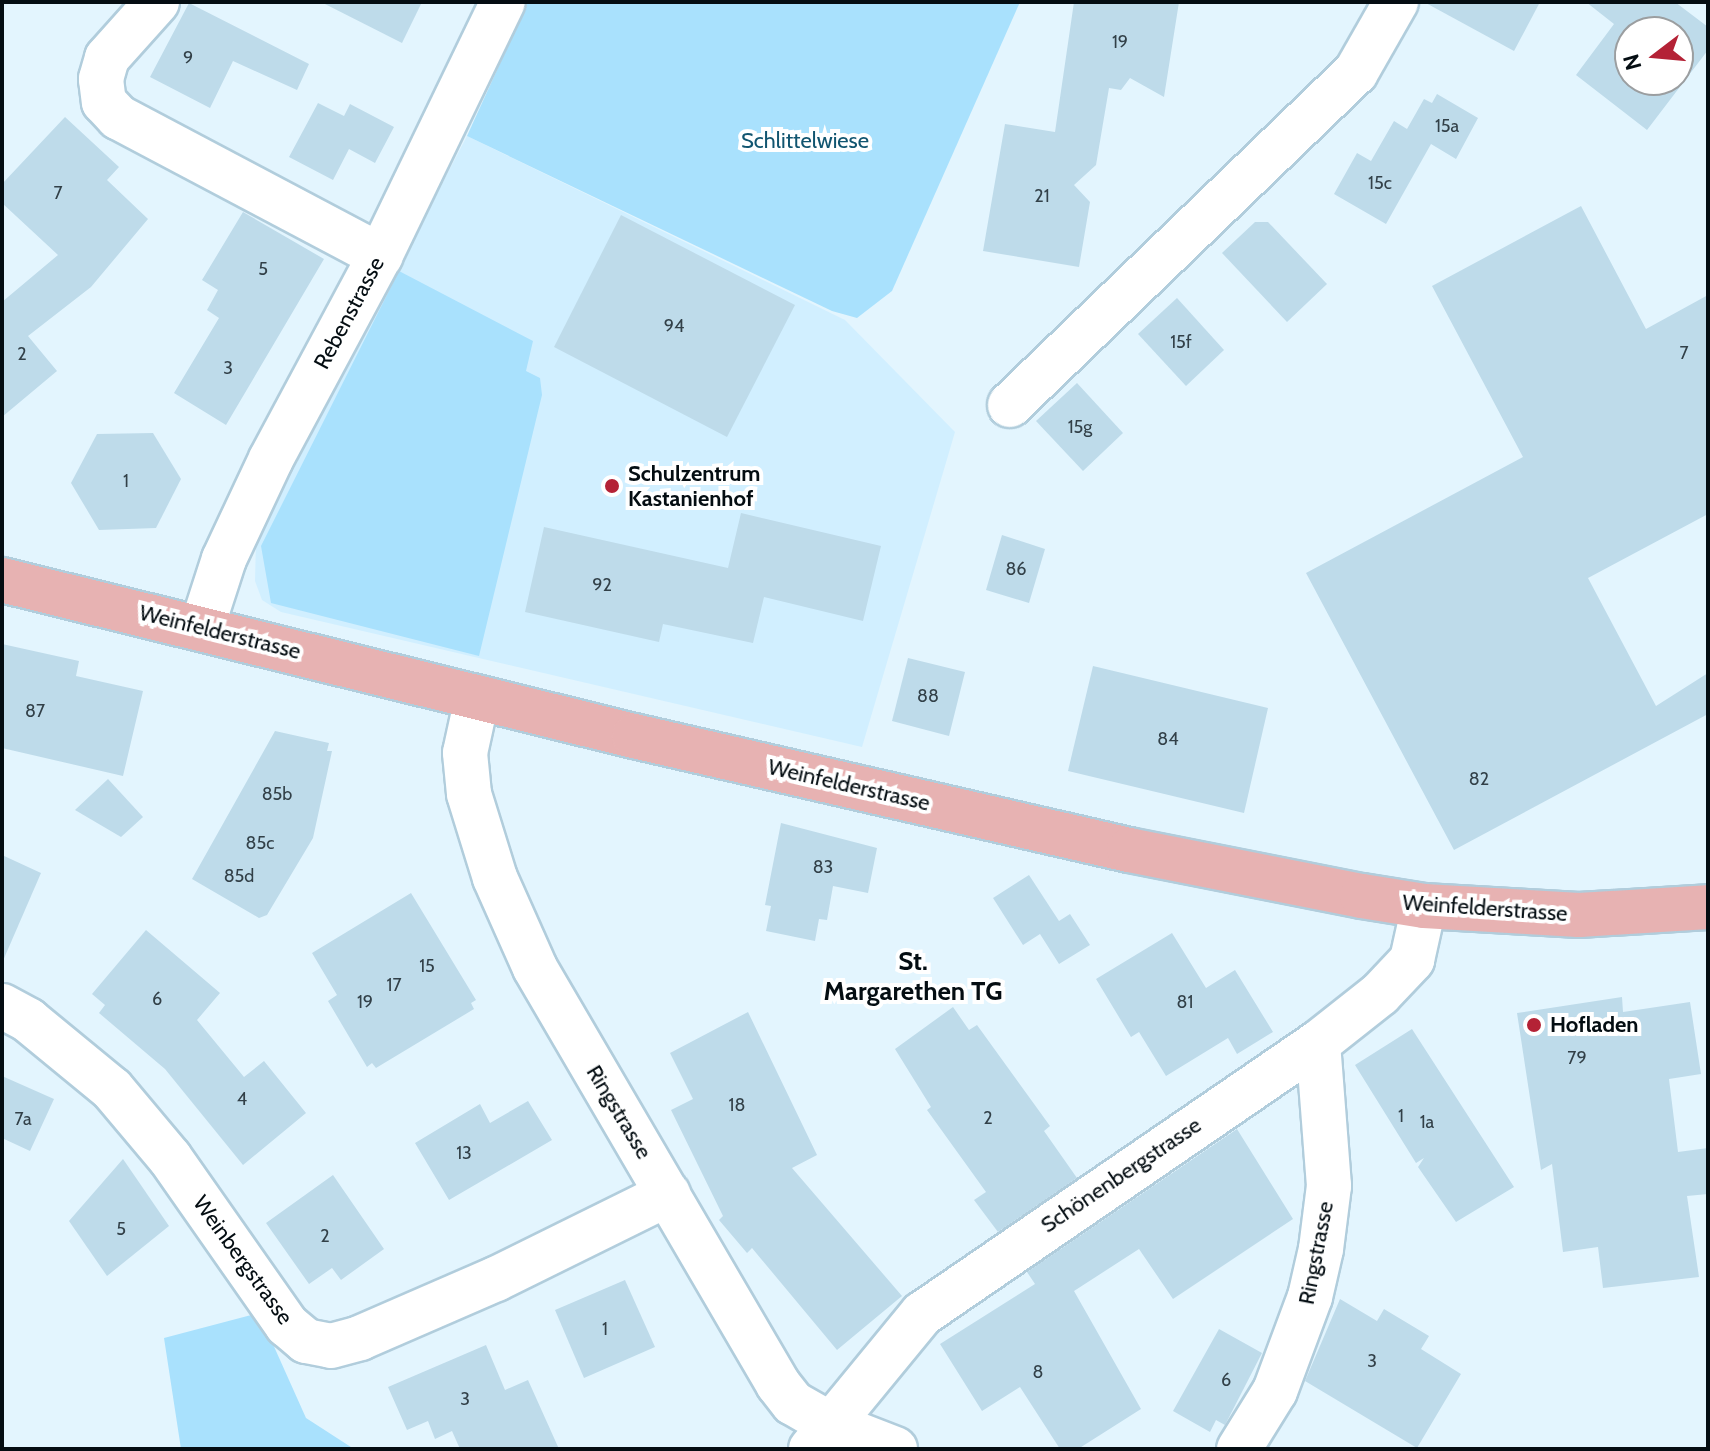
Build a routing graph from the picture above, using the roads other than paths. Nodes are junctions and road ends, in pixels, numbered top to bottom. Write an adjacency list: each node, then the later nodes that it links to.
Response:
1 (157, 2): 4 (street)
2 (503, 2): 4 (street, Rebenstrasse)
3 (1396, 2): 5 (street)
4 (380, 256): 7 (street, Rebenstrasse)
5 (1010, 405)
6 (2, 580): 7 (main road, Weinfelderstrasse)
7 (202, 627): 8 (main road, Weinfelderstrasse)
8 (477, 698): 9 (main road, Weinfelderstrasse); 13 (street, Ringstrasse)
9 (1424, 906): 10 (main road, Weinfelderstrasse); 12 (street, Schönenbergstrasse)
10 (1708, 907)
11 (2, 1006): 13 (street, Weinbergstrasse)
12 (1318, 1043): 14 (street, Schönenbergstrasse); 16 (street, Ringstrasse)
13 (668, 1194): 14 (street, Ringstrasse)
14 (819, 1436): 15 (street, Ringstrasse)
15 (895, 1449)
16 (1239, 1449)

